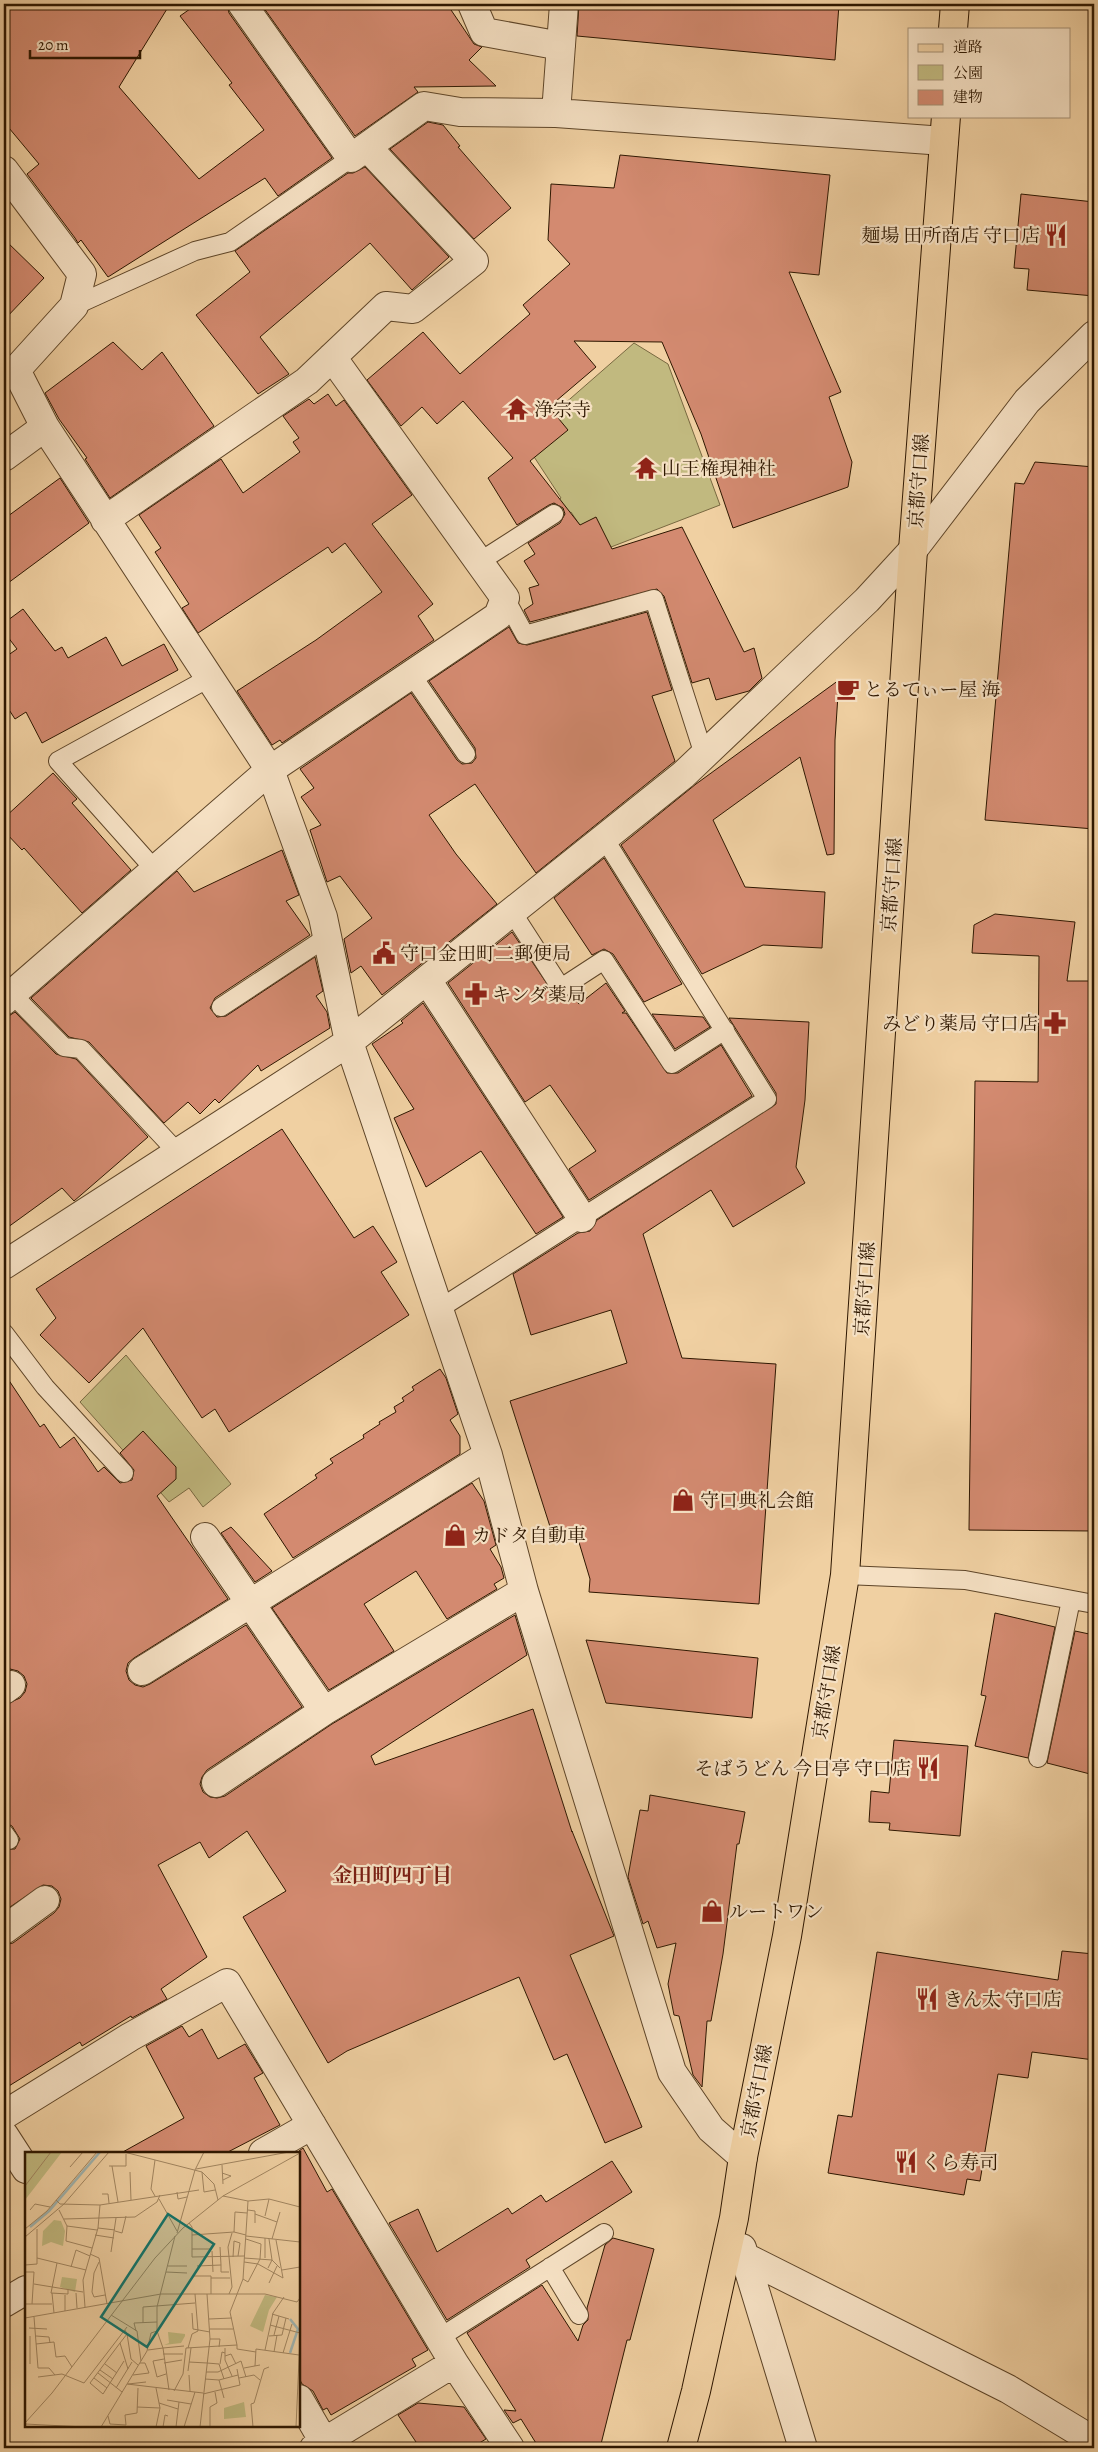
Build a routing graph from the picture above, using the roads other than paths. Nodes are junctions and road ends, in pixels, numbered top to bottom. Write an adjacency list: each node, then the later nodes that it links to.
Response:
1 (242, 4): 9 (street)
2 (472, 4): 6 (street)
3 (564, 4): 6 (street)
4 (954, 4): 5 (main road)
5 (953, 28)
6 (561, 46): 7 (street)
7 (556, 113): 8 (street); 9 (street)
8 (945, 129): 19 (main road, 京都守口線)
9 (359, 152): 11 (lane); 13 (street)
10 (4, 170): 11 (street)
11 (74, 306): 14 (street)
12 (1094, 335): 19 (street)
13 (332, 357): 18 (street); 20 (street)
14 (10, 370): 15 (street)
15 (45, 427): 16 (street); 18 (street)
16 (4, 457)
17 (554, 514): 20 (lane)
18 (105, 520): 23 (street)
19 (913, 550): 25 (street); 44 (main road, 京都守口線)
20 (479, 562): 21 (street)
21 (506, 598): 22 (street); 25 (lane)
22 (411, 674): 24 (lane); 26 (street)
23 (209, 678): 26 (street); 28 (lane)
24 (466, 754)
25 (704, 755): 27 (street)
26 (270, 770): 28 (street); 30 (street)
27 (604, 838): 29 (street); 34 (lane)
28 (156, 871): 32 (street)
29 (512, 912): 31 (street); 34 (lane)
30 (328, 937): 33 (lane); 35 (street)
31 (427, 980): 35 (street); 37 (street)
32 (8, 997): 36 (lane)
33 (221, 1007)
34 (725, 1030): 37 (lane)
35 (350, 1042): 36 (street); 39 (street)
36 (178, 1153): 38 (street)
37 (582, 1218): 39 (lane)
38 (4, 1265)
39 (439, 1309): 41 (street)
40 (4, 1333): 42 (lane)
41 (488, 1455): 45 (street); 47 (street)
42 (124, 1473)
43 (205, 1537): 47 (street)
44 (845, 1576): 46 (lane); 59 (main road, 京都守口線)
45 (524, 1591): 50 (street); 59 (street)
46 (1071, 1600): 48 (lane); 51 (lane)
47 (252, 1604): 49 (street); 50 (street)
48 (1094, 1604)
49 (142, 1671)
50 (324, 1711): 52 (street)
51 (1038, 1758)
52 (216, 1783)
53 (45, 1900): 54 (street)
54 (4, 1930)
55 (4, 2115): 56 (street)
56 (312, 2125): 58 (street); 68 (street)
57 (4, 2135): 60 (street)
58 (265, 2152)
59 (743, 2157): 61 (main road, 京都守口線)
60 (25, 2167)
61 (734, 2218): 63 (street); 74 (main road, 京都守口線)
62 (604, 2233): 64 (lane)
63 (745, 2258): 71 (street); 75 (street)
64 (550, 2267): 67 (lane); 68 (lane)
65 (25, 2291): 66 (street)
66 (4, 2302)
67 (579, 2315)
68 (439, 2338): 69 (street)
69 (454, 2363): 72 (street); 73 (street)
70 (300, 2401): 72 (street)
71 (1094, 2441)
72 (319, 2445)
73 (510, 2448)
74 (681, 2448)
75 (803, 2448)

